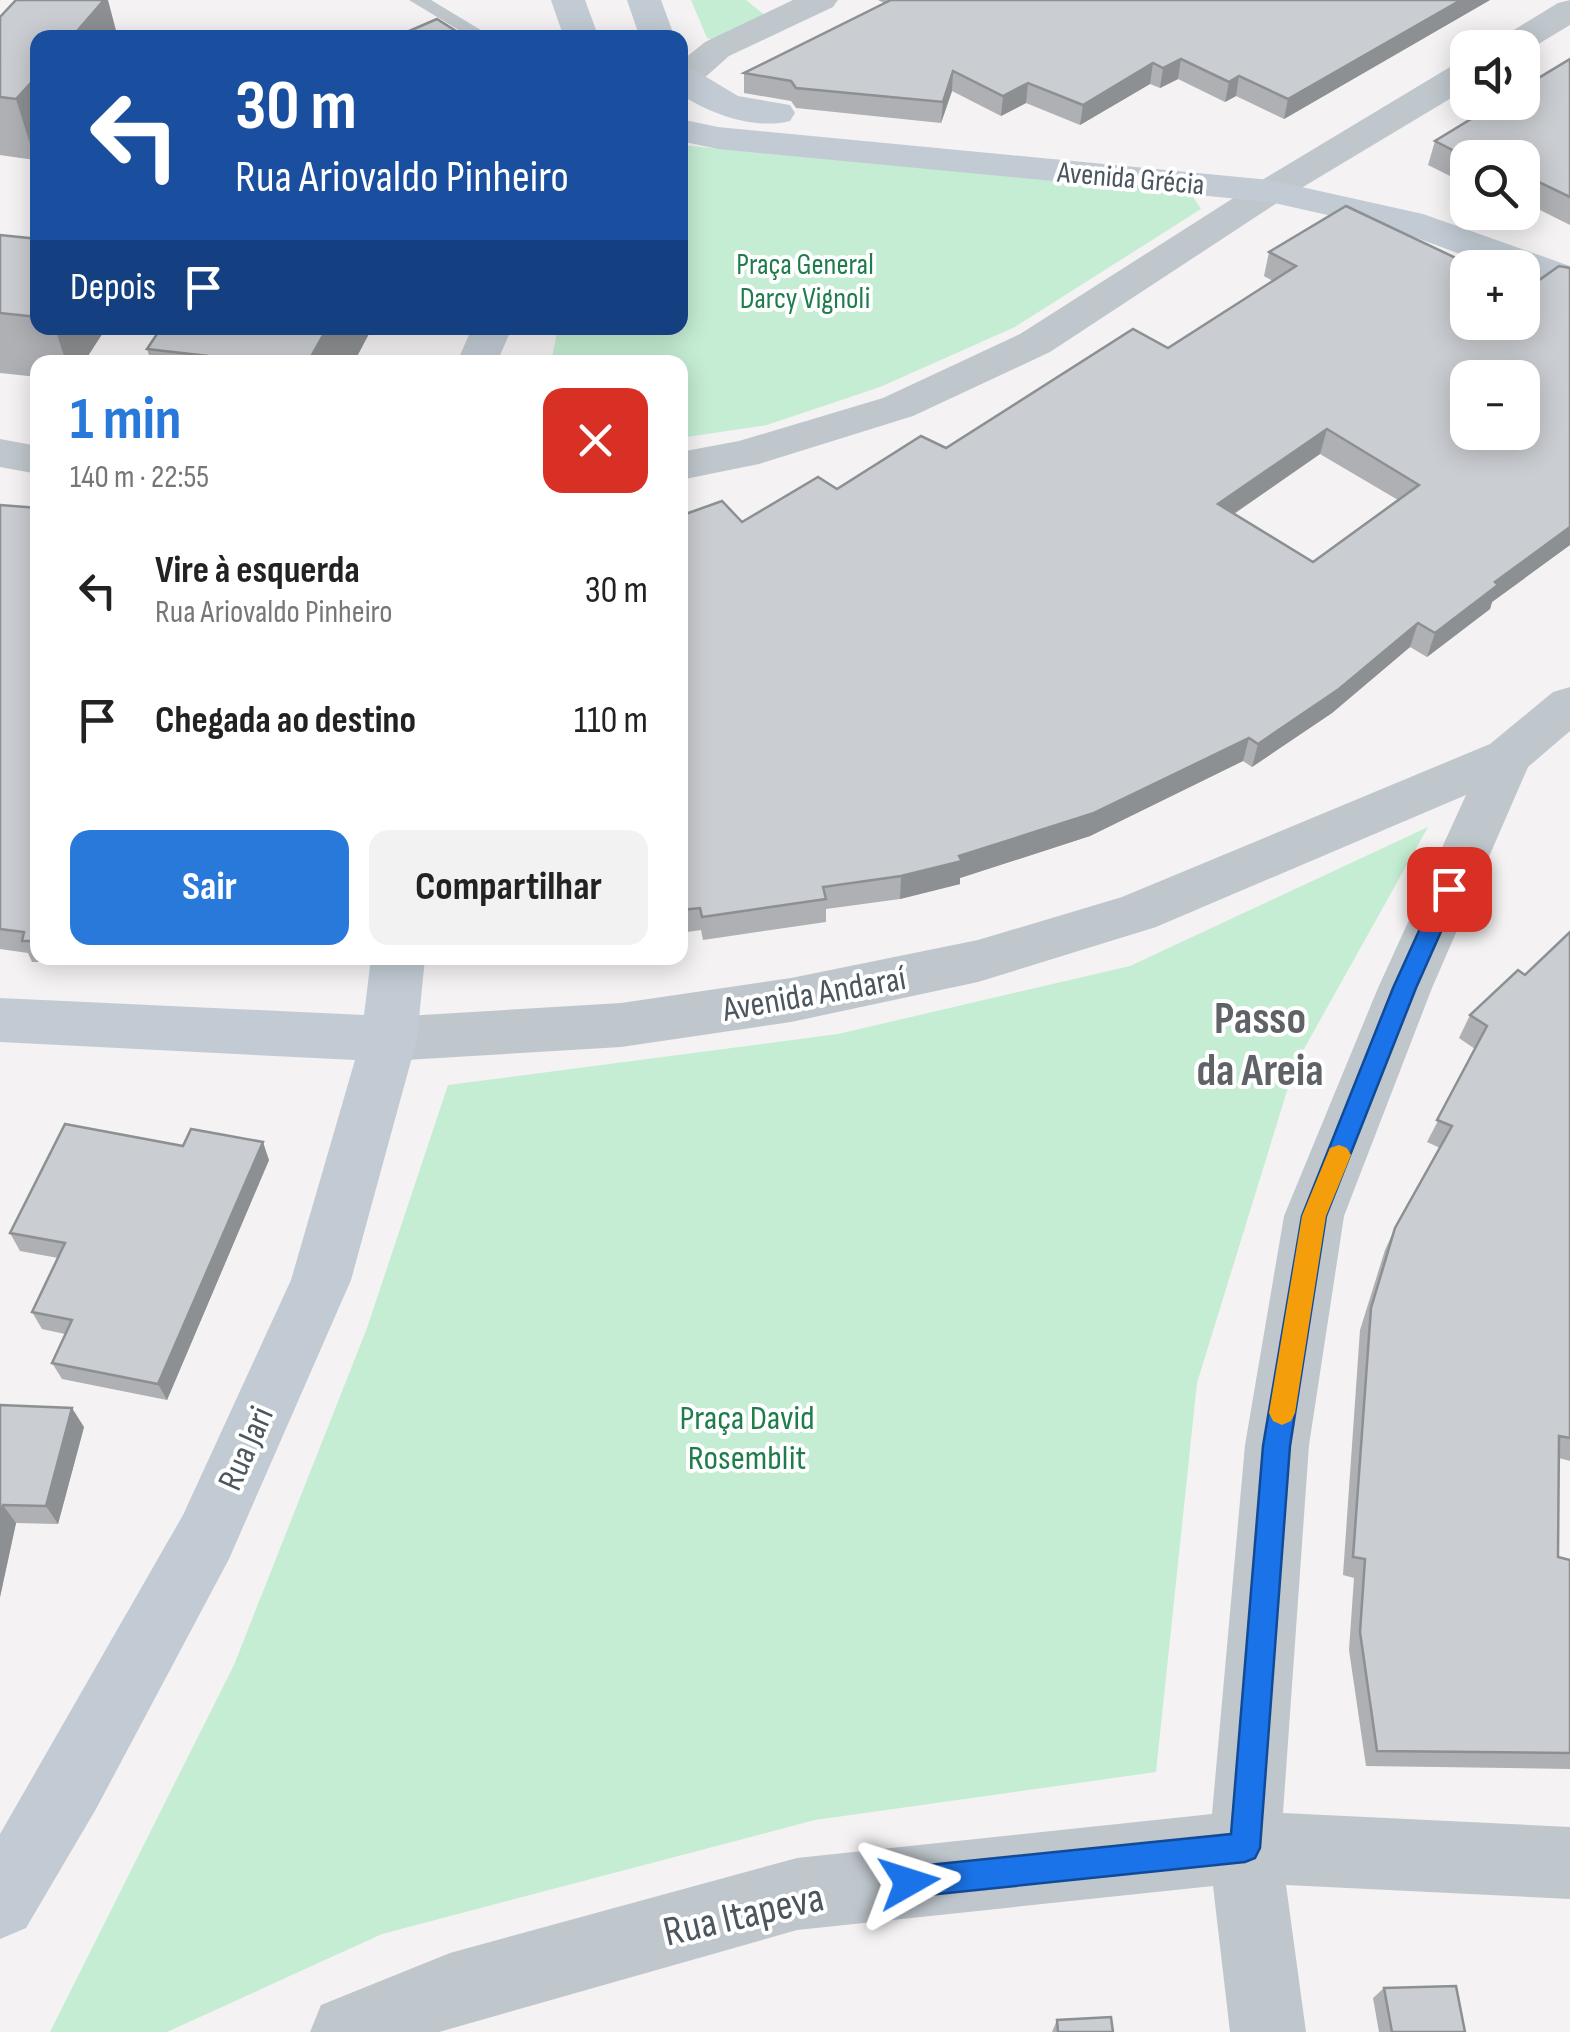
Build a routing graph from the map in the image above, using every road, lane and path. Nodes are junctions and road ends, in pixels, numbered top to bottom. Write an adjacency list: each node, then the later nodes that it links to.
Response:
1 (418, 0): 7 (lane)
2 (568, 0): 8 (main road)
3 (644, 0): 9 (main road)
4 (821, 0): 5 (street)
5 (773, 8): 11 (street)
6 (1570, 10): 10 (street)
7 (472, 30)
8 (579, 30)
9 (655, 30)
10 (1537, 30)
11 (688, 72)
12 (688, 82): 15 (main road, Avenida Grécia)
13 (1450, 83): 15 (street)
14 (688, 132): 16 (main road, Avenida Grécia)
15 (1311, 166): 16 (street); 17 (main road, Avenida Grécia)
16 (1270, 191): 20 (main road, Avenida Grécia); 23 (street)
17 (1450, 202)
18 (1536, 230): 19 (main road)
19 (1570, 242)
20 (1570, 280)
21 (0, 453): 22 (street)
22 (30, 459)
23 (688, 464)
24 (1570, 704): 25 (street, Avenida Andaraí)
25 (1508, 757): 28 (street, Avenida Andaraí); 29 (street)
26 (397, 965): 28 (main road, Rua Jari)
27 (0, 1020): 28 (main road, Avenida Andaraí)
28 (389, 1039): 31 (main road, Rua Jari)
29 (1245, 1848): 30 (street, Rua Itapeva); 32 (street, Rua Itapeva); 33 (street)
30 (1570, 1863)
31 (0, 1902)
32 (348, 2032)
33 (1268, 2032)

